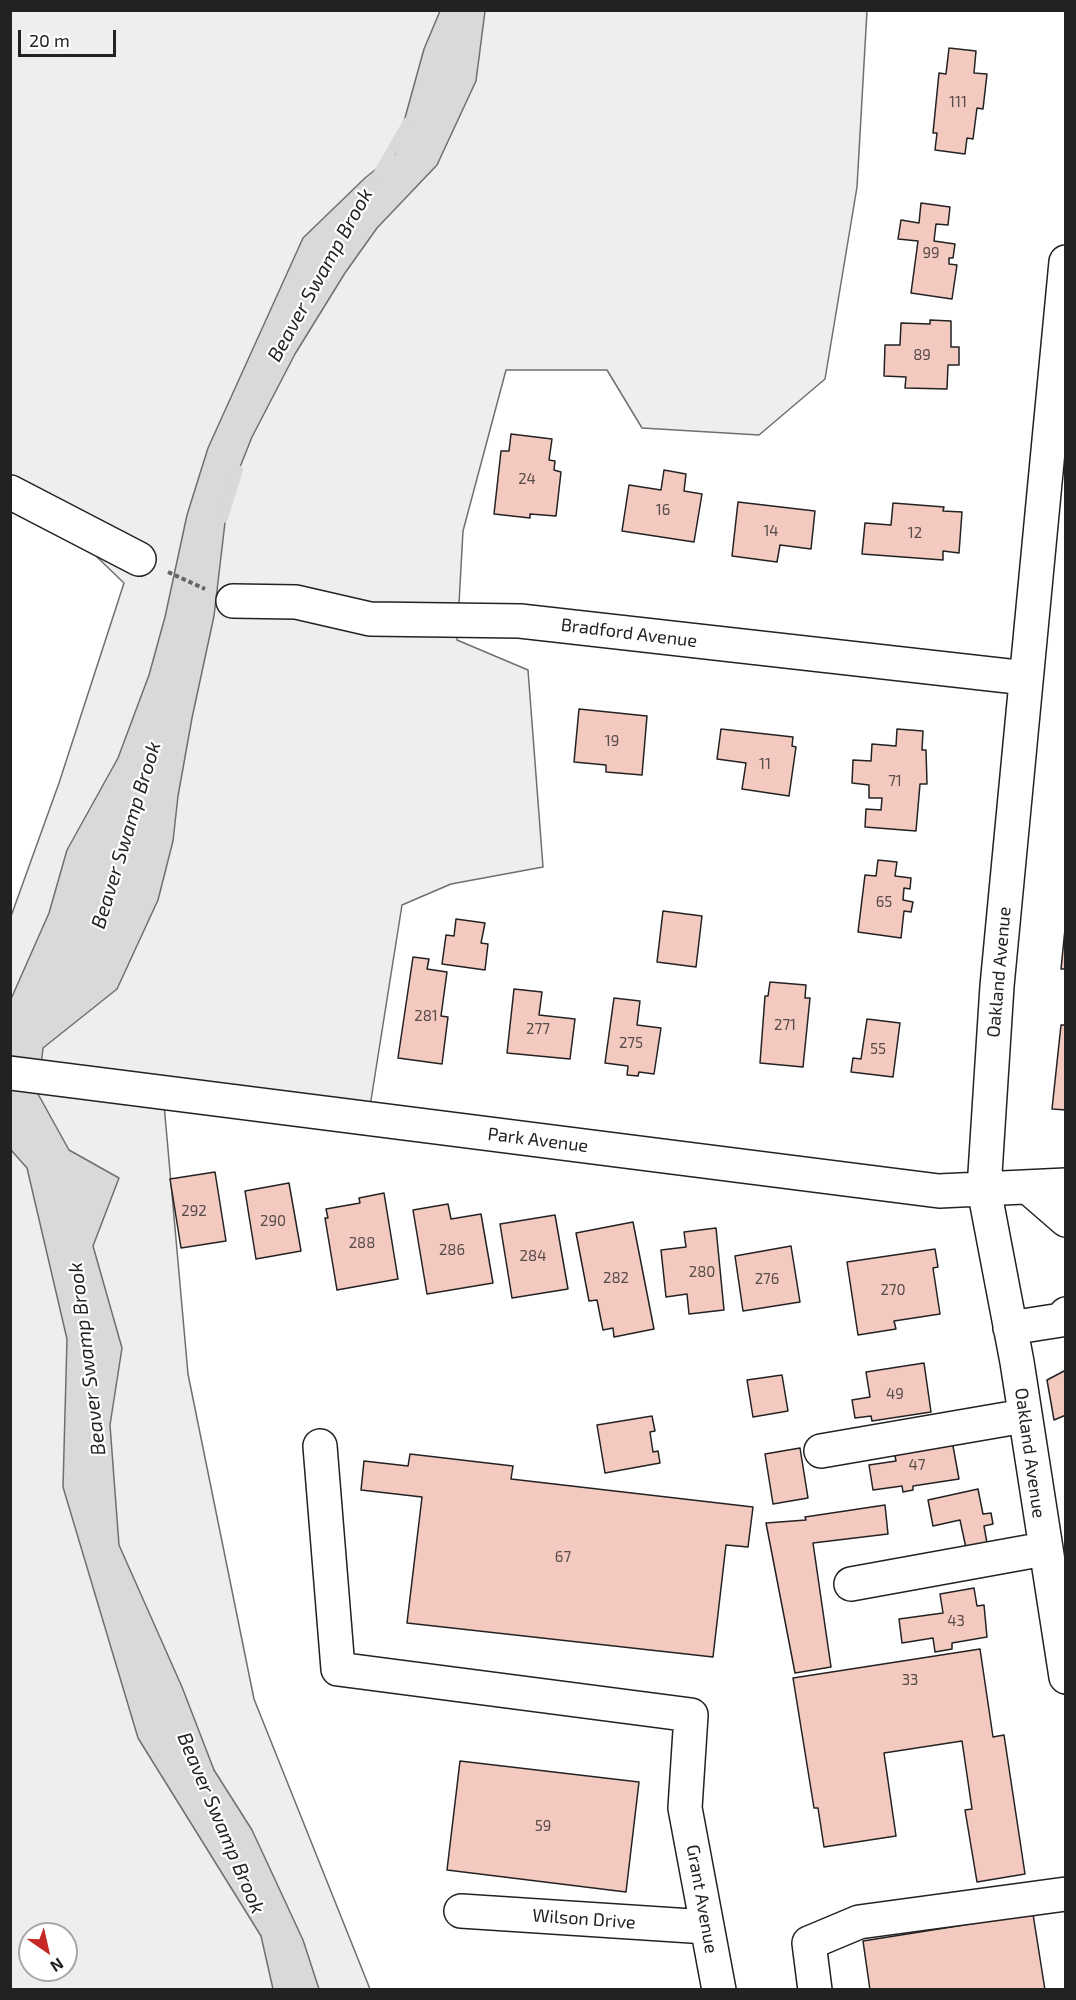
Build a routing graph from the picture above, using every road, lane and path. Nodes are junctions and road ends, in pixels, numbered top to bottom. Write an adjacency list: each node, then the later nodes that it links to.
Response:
1 (1065, 261): 2 (street, Oakland Avenue)
2 (1064, 300): 6 (street, Oakland Avenue)
3 (10, 492): 4 (street)
4 (139, 559): 5 (path)
5 (233, 601): 6 (street, Bradford Avenue)
6 (1026, 678): 10 (street, Oakland Avenue)
7 (10, 1073): 10 (street, Park Avenue)
8 (1065, 1185): 9 (street, Park Avenue)
9 (1028, 1187): 10 (street, Park Avenue); 11 (street)
10 (984, 1189): 13 (street, Oakland Avenue)
11 (1065, 1220)
12 (1065, 1314): 13 (street)
13 (1010, 1328): 14 (street, Oakland Avenue)
14 (1023, 1416): 16 (street); 17 (street, Oakland Avenue)
15 (320, 1446): 22 (street, Grant Avenue)
16 (821, 1451)
17 (1044, 1549): 18 (street); 19 (street, Oakland Avenue)
18 (851, 1584)
19 (1065, 1677)
20 (1065, 1894): 24 (street)
21 (461, 1911): 22 (street, Wilson Drive)
22 (707, 1927): 23 (street, Grant Avenue)
23 (719, 1989)
24 (815, 1989)

